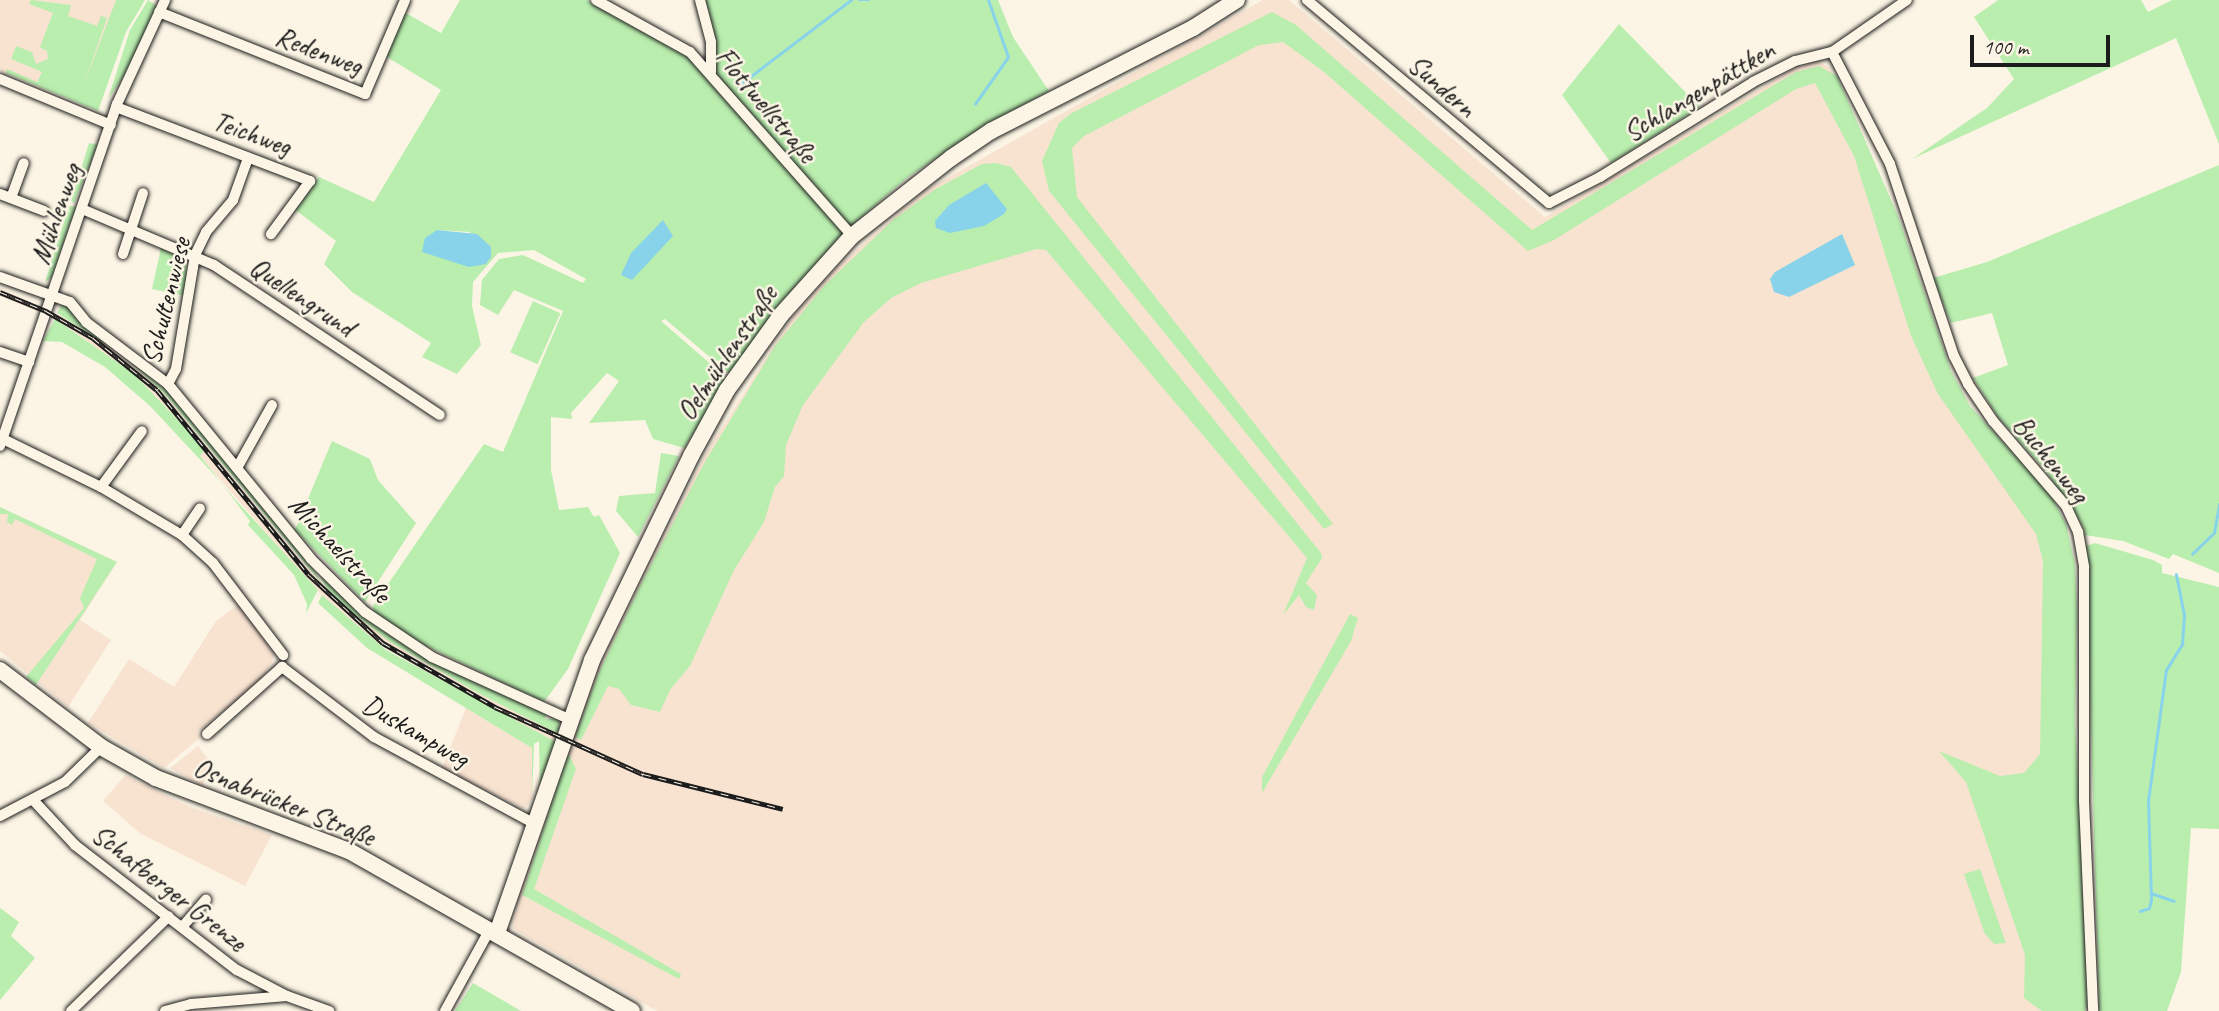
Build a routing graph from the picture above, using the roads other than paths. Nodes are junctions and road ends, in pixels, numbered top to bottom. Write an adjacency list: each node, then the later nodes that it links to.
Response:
1 (165, 0): 8 (street, Mühlenweg)
2 (405, 0): 8 (street, Redenweg)
3 (596, 0): 10 (street, Flottwellstraße)
4 (700, 0): 10 (street)
5 (1237, 0): 23 (street, Oelmühlenstraße)
6 (1307, 0): 18 (street, Sundern)
7 (1907, 0): 9 (street, Schlangenpättken)
8 (159, 12): 12 (street, Mühlenweg)
9 (1832, 52): 18 (street, Schlangenpättken); 57 (street, Buchenweg)
10 (711, 72): 23 (street, Flottwellstraße)
11 (0, 79): 13 (street)
12 (116, 107): 13 (street, Mühlenweg); 14 (street, Teichweg)
13 (111, 125): 19 (street, Mühlenweg)
14 (248, 158): 22 (street, Teichweg); 25 (street, Schultenwiese)
15 (24, 163): 17 (street)
16 (143, 193): 21 (street)
17 (6, 196): 20 (street)
18 (1549, 203)
19 (82, 209): 21 (street, Quellengrund); 27 (street, Mühlenweg)
20 (44, 211)
21 (131, 231): 24 (street); 25 (street, Quellengrund)
22 (271, 234)
23 (852, 236): 41 (street, Oelmühlenstraße)
24 (124, 254)
25 (195, 255): 30 (street, Schultenwiese); 32 (street, Quellengrund)
26 (0, 277): 27 (street, Michaelstraße)
27 (52, 295): 29 (street, Mühlenweg); 30 (street, Michaelstraße)
28 (0, 352): 29 (street)
29 (29, 362): 34 (street, Mühlenweg)
30 (168, 384): 35 (street, Michaelstraße)
31 (272, 405): 35 (street)
32 (440, 415)
33 (142, 431): 36 (street)
34 (1, 443): 36 (street)
35 (237, 468): 41 (street, Michaelstraße)
36 (101, 487): 38 (street)
37 (200, 508): 38 (street)
38 (181, 535): 39 (street)
39 (283, 655)
40 (0, 670): 43 (street, Osnabrücker Straße)
41 (571, 720): 46 (street, Oelmühlenstraße)
42 (207, 734): 46 (street, Duskampweg)
43 (101, 747): 44 (street); 50 (street, Osnabrücker Straße)
44 (34, 802): 45 (street); 48 (street, Schafberger Grenze)
45 (0, 817)
46 (535, 824): 50 (street, Oelmühlenstraße)
47 (206, 900): 49 (street)
48 (169, 916): 49 (street, Schafberger Grenze); 52 (street)
49 (183, 926): 51 (street, Schafberger Grenze)
50 (493, 931): 55 (street); 56 (street, Osnabrücker Straße)
51 (287, 996): 53 (street); 54 (street, Schafberger Grenze)
52 (71, 1011)
53 (165, 1011)
54 (329, 1011)
55 (445, 1011)
56 (632, 1011)
57 (2093, 1011)

